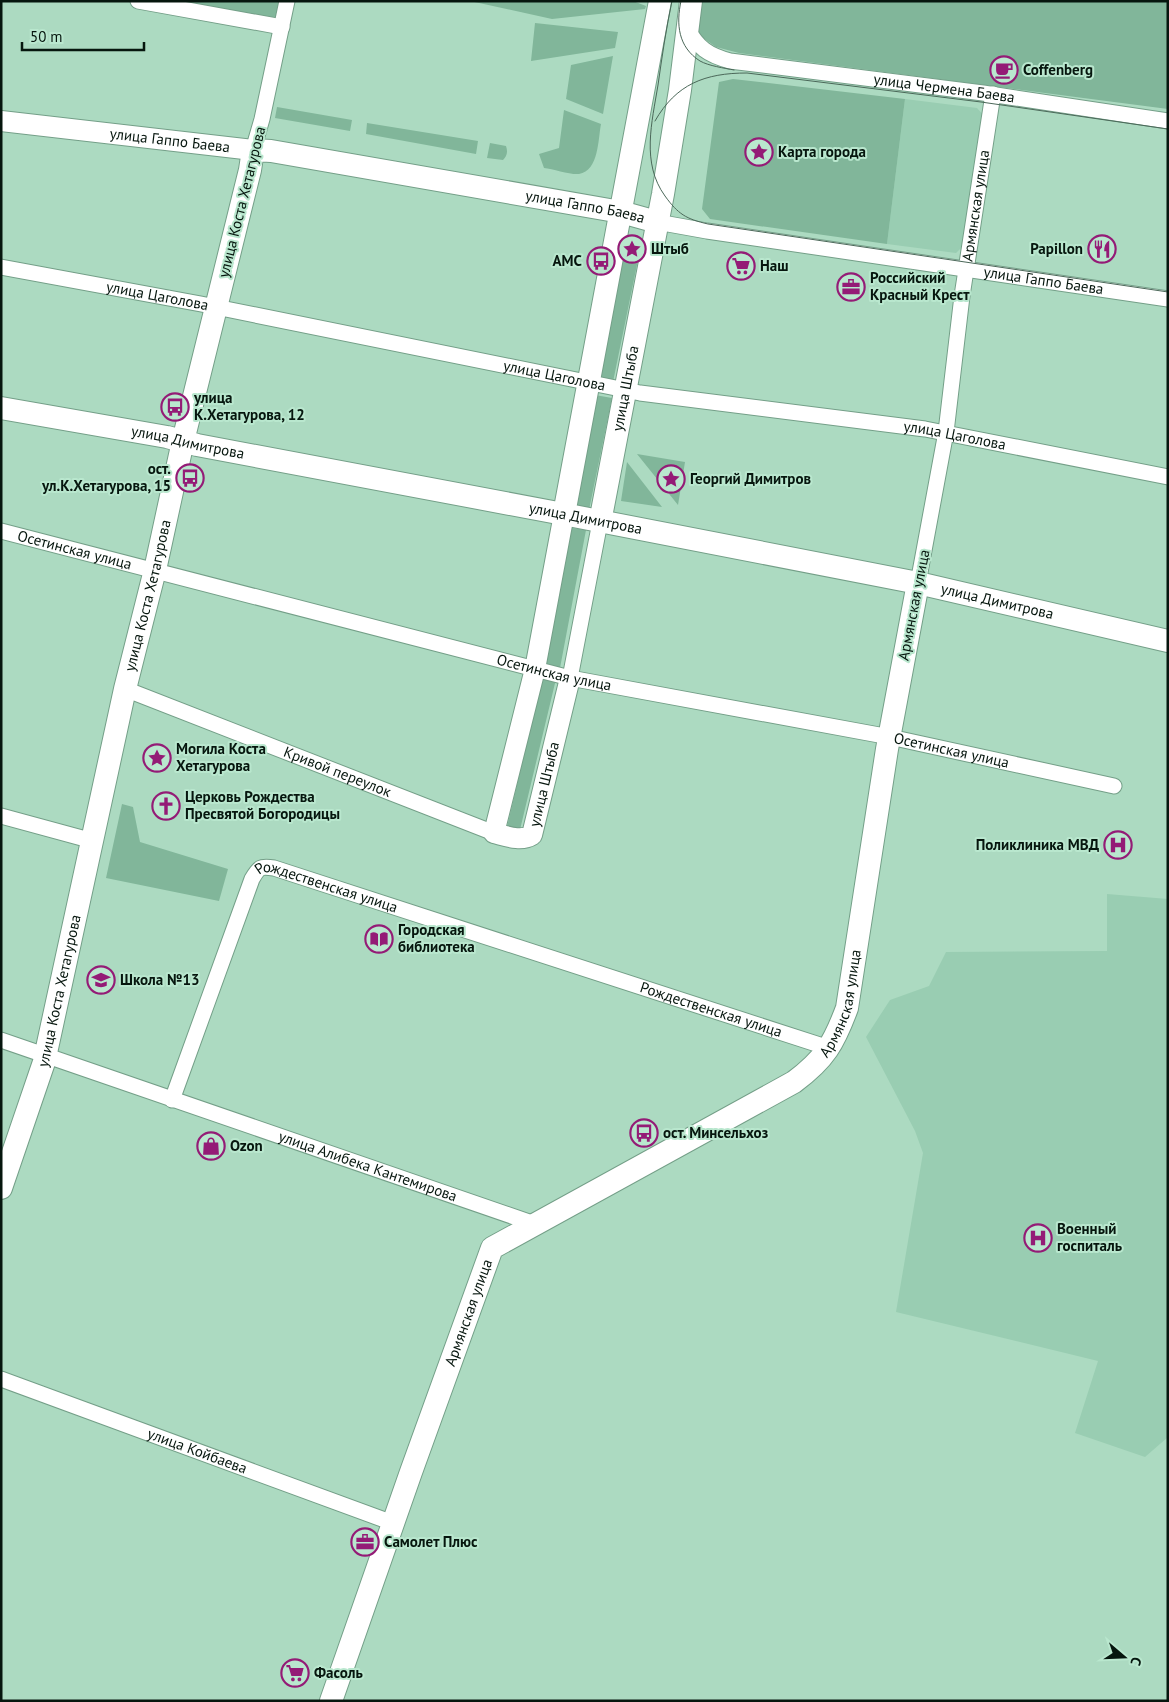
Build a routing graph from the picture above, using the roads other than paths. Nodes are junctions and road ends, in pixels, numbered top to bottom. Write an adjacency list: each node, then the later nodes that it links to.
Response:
1 (138, 1): 5 (street)
2 (287, 1): 5 (street, улица Коста Хетагурова)
3 (659, 10): 10 (main road)
4 (689, 15): 6 (street, улица Чермена Баева); 11 (main road, улица Штыба)
5 (282, 27): 9 (street, улица Коста Хетагурова)
6 (992, 94): 8 (street, улица Чермена Баева); 13 (street, Армянская улица)
7 (1, 121): 9 (street, улица Гаппо Баева)
8 (1168, 121)
9 (253, 150): 10 (main road, улица Гаппо Баева); 15 (main road, улица Коста Хетагурова)
10 (621, 212): 11 (main road, улица Гаппо Баева); 16 (main road)
11 (657, 222): 13 (street, улица Гаппо Баева); 17 (main road, улица Штыба)
12 (1, 267): 15 (street, улица Цаголова)
13 (966, 270): 14 (street, улица Гаппо Баева); 19 (street, Армянская улица)
14 (1168, 300)
15 (216, 307): 16 (street, улица Цаголова); 20 (main road, улица Коста Хетагурова)
16 (589, 383): 17 (street, улица Цаголова); 22 (main road)
17 (625, 390): 19 (street, улица Цаголова); 23 (main road, улица Штыба)
18 (1, 408): 20 (main road, улица Димитрова)
19 (946, 432): 21 (street, улица Цаголова); 26 (street, Армянская улица)
20 (183, 441): 22 (main road, улица Димитрова); 25 (main road, улица Коста Хетагурова)
21 (1168, 477)
22 (564, 514): 23 (main road, улица Димитрова); 28 (street)
23 (600, 522): 26 (main road, улица Димитрова); 29 (street, улица Штыба)
24 (1, 531): 25 (street, Осетинская улица)
25 (155, 570): 28 (street, Осетинская улица); 30 (main road, улица Коста Хетагурова)
26 (918, 583): 27 (main road, улица Димитрова); 31 (main road, Армянская улица)
27 (1168, 642)
28 (535, 669): 29 (street, Осетинская улица); 34 (street)
29 (570, 678): 31 (street, Осетинская улица); 34 (street, улица Штыба)
30 (125, 689): 34 (street, Кривой переулок); 35 (main road, улица Коста Хетагурова)
31 (890, 736): 32 (street, Осетинская улица); 37 (main road, Армянская улица)
32 (1114, 786)
33 (1, 816): 35 (street)
34 (494, 833)
35 (93, 841): 38 (main road, улица Коста Хетагурова)
36 (1, 1040): 38 (street, улица Алибека Кантемирова)
37 (829, 1048): 39 (street, Рождественская улица); 41 (main road, Армянская улица)
38 (46, 1055): 39 (street, улица Алибека Кантемирова); 40 (main road, улица Коста Хетагурова)
39 (172, 1100): 41 (street, улица Алибека Кантемирова)
40 (1, 1188)
41 (535, 1224): 43 (main road, Армянская улица)
42 (1, 1379): 43 (street, улица Койбаева)
43 (393, 1523): 44 (main road, Армянская улица)
44 (331, 1701)

